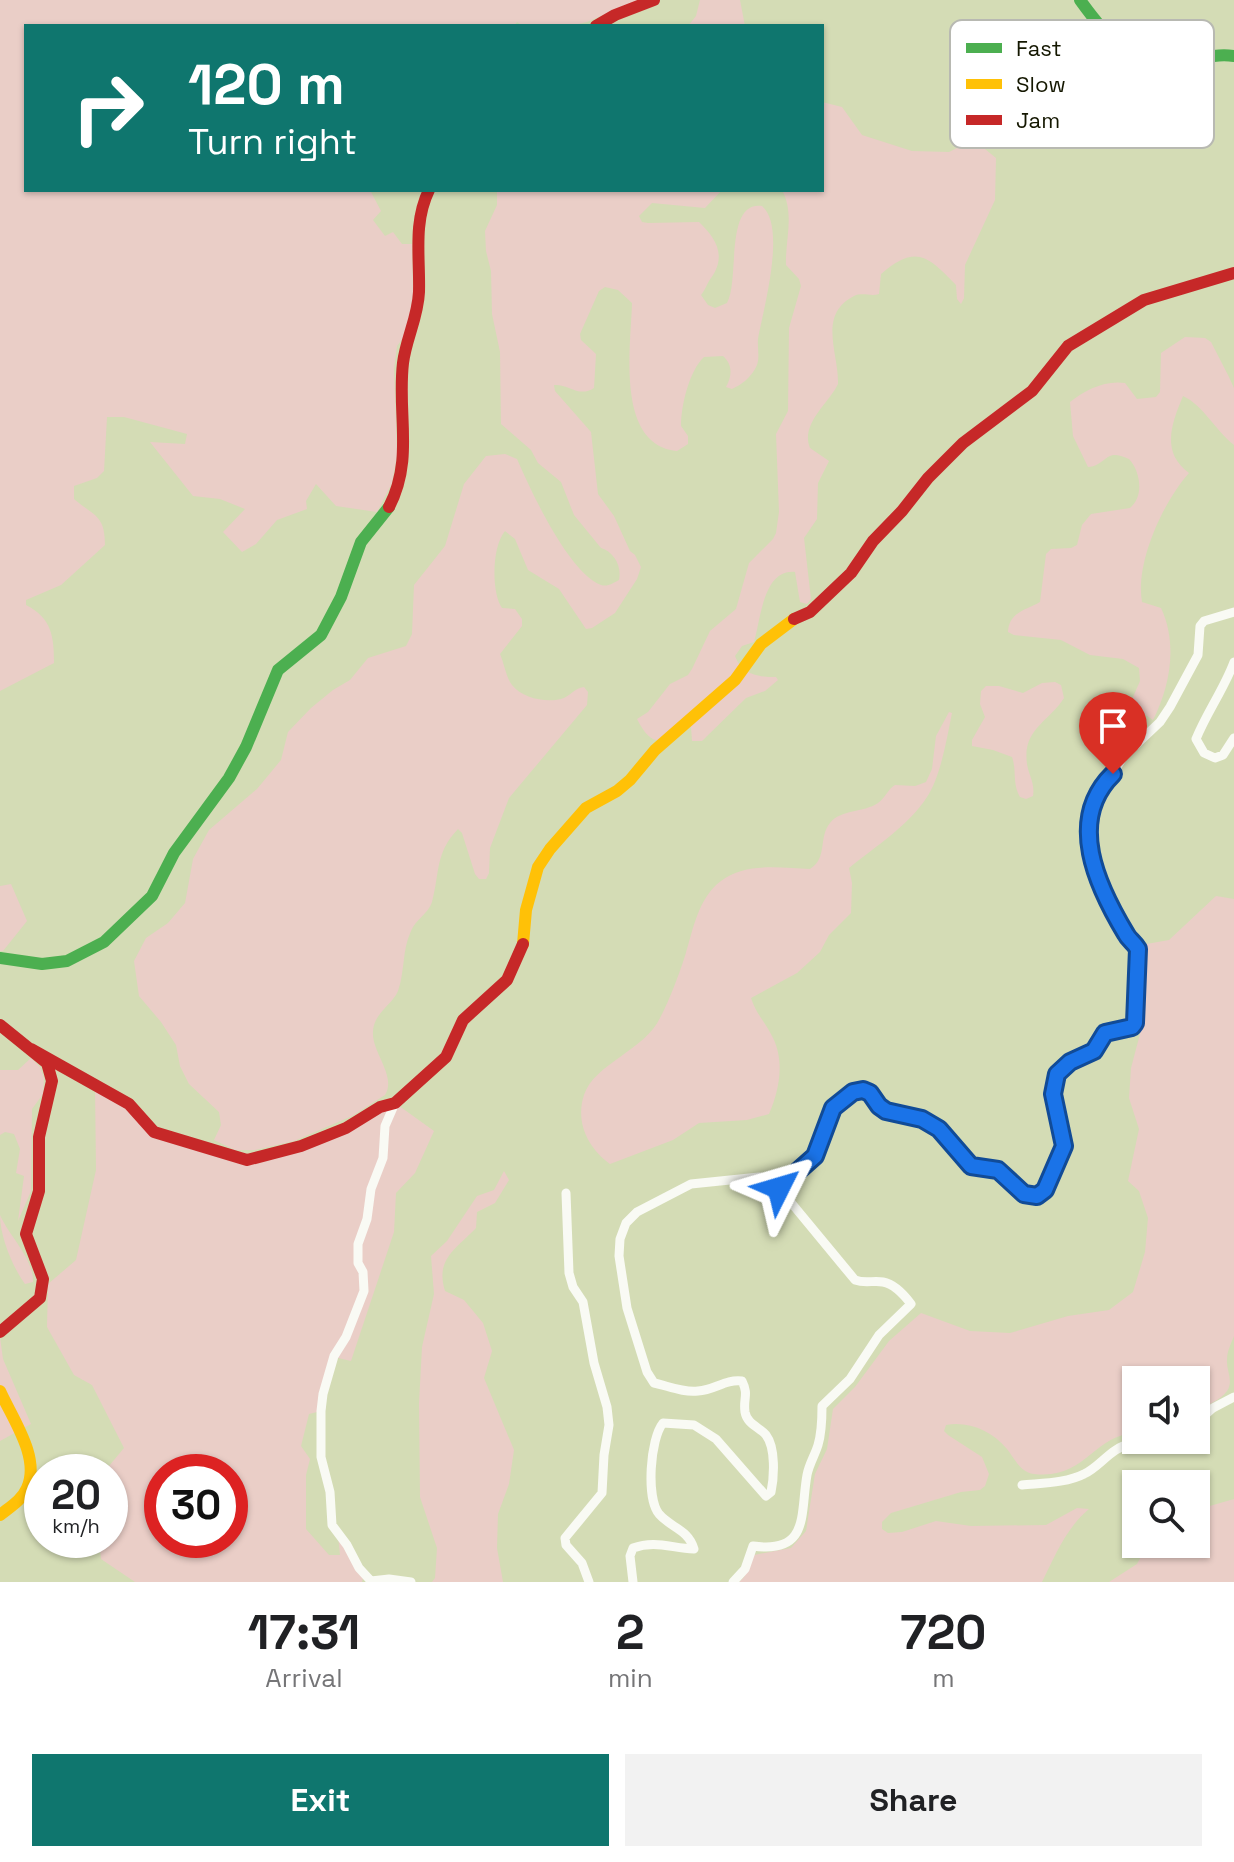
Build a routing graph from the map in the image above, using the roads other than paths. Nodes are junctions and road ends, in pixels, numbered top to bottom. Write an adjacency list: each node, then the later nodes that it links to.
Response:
1 (654, 0): 4 (street)
2 (1080, 0): 3 (street)
3 (1094, 20)
4 (599, 24)
5 (1214, 54): 6 (street)
6 (1234, 56)
7 (428, 192): 12 (street)
8 (1234, 273): 15 (street)
9 (1234, 612): 16 (street)
10 (1234, 662): 11 (street)
11 (1234, 738)
12 (0, 958)
13 (0, 1025): 14 (street)
14 (31, 1049): 15 (street); 18 (street)
15 (395, 1103): 25 (street)
16 (779, 1188): 27 (street); 28 (street)
17 (566, 1193): 26 (street)
18 (0, 1332)
19 (0, 1391): 24 (street)
20 (1234, 1397): 21 (street)
21 (1210, 1411)
22 (1122, 1447): 23 (street)
23 (1022, 1485)
24 (0, 1515)
25 (411, 1582)
26 (589, 1582)
27 (633, 1582)
28 (733, 1582)

